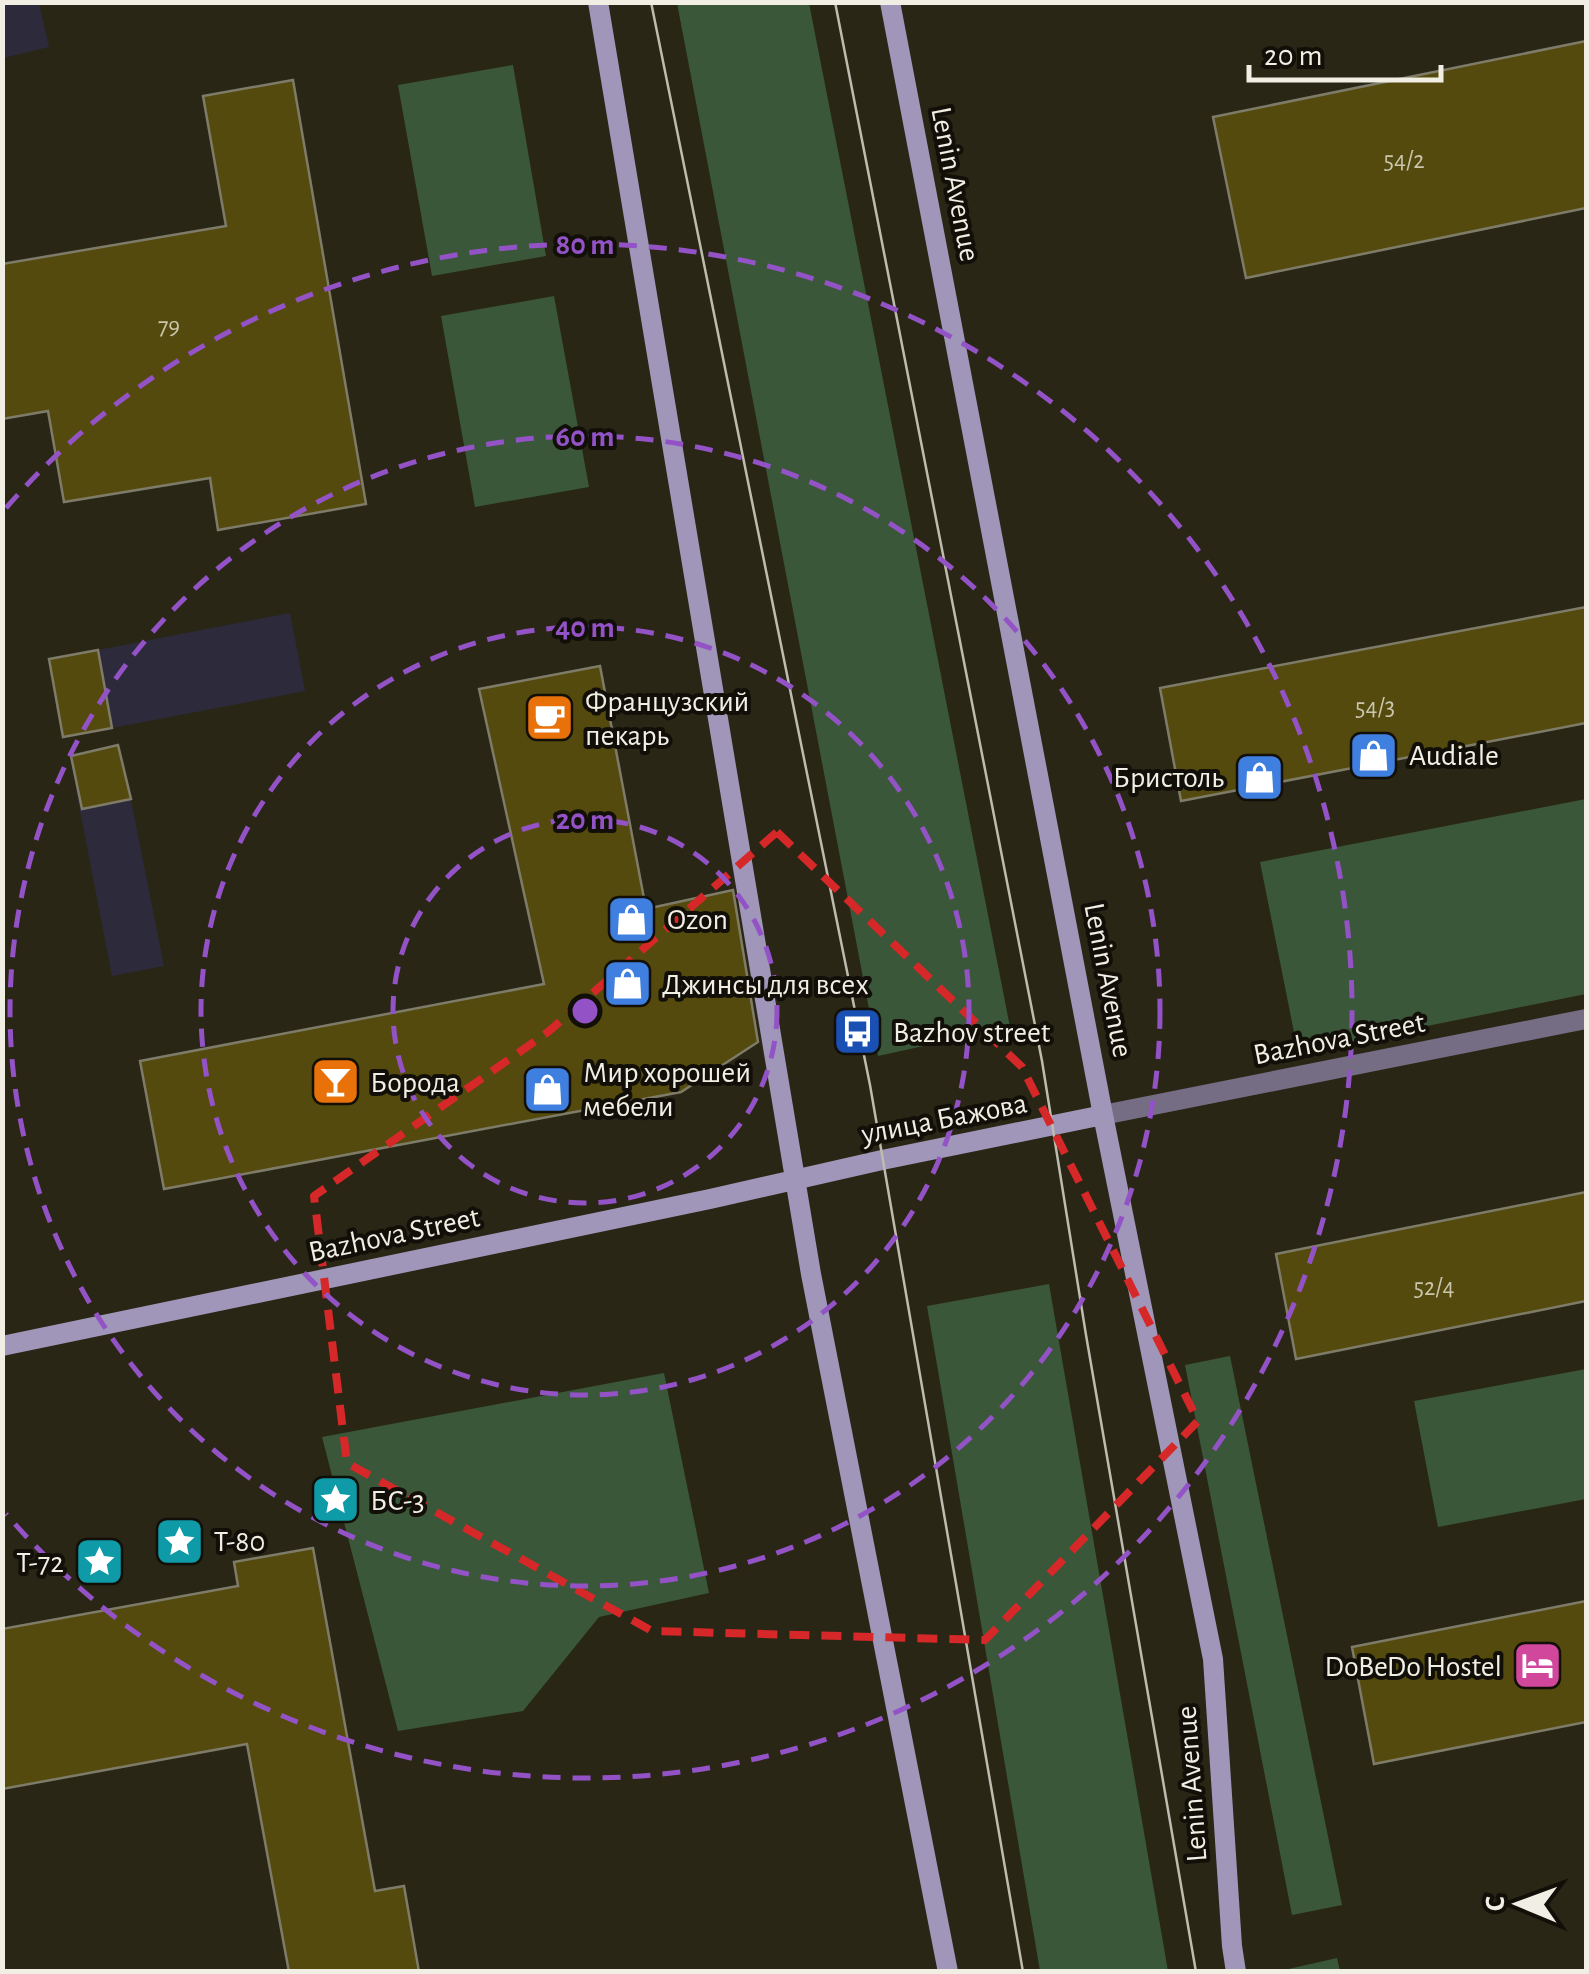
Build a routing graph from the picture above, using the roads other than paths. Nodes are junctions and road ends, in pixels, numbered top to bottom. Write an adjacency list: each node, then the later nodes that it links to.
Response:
1 (598, 2): 5 (main road)
2 (890, 2): 4 (main road, Lenin Avenue)
3 (1586, 1019): 4 (street, Bazhova Street)
4 (1103, 1116): 5 (main road, улица Бажова); 8 (main road, Lenin Avenue)
5 (796, 1179): 6 (main road, Bazhova Street); 7 (main road)
6 (2, 1346)
7 (948, 1972)
8 (1236, 1972)

